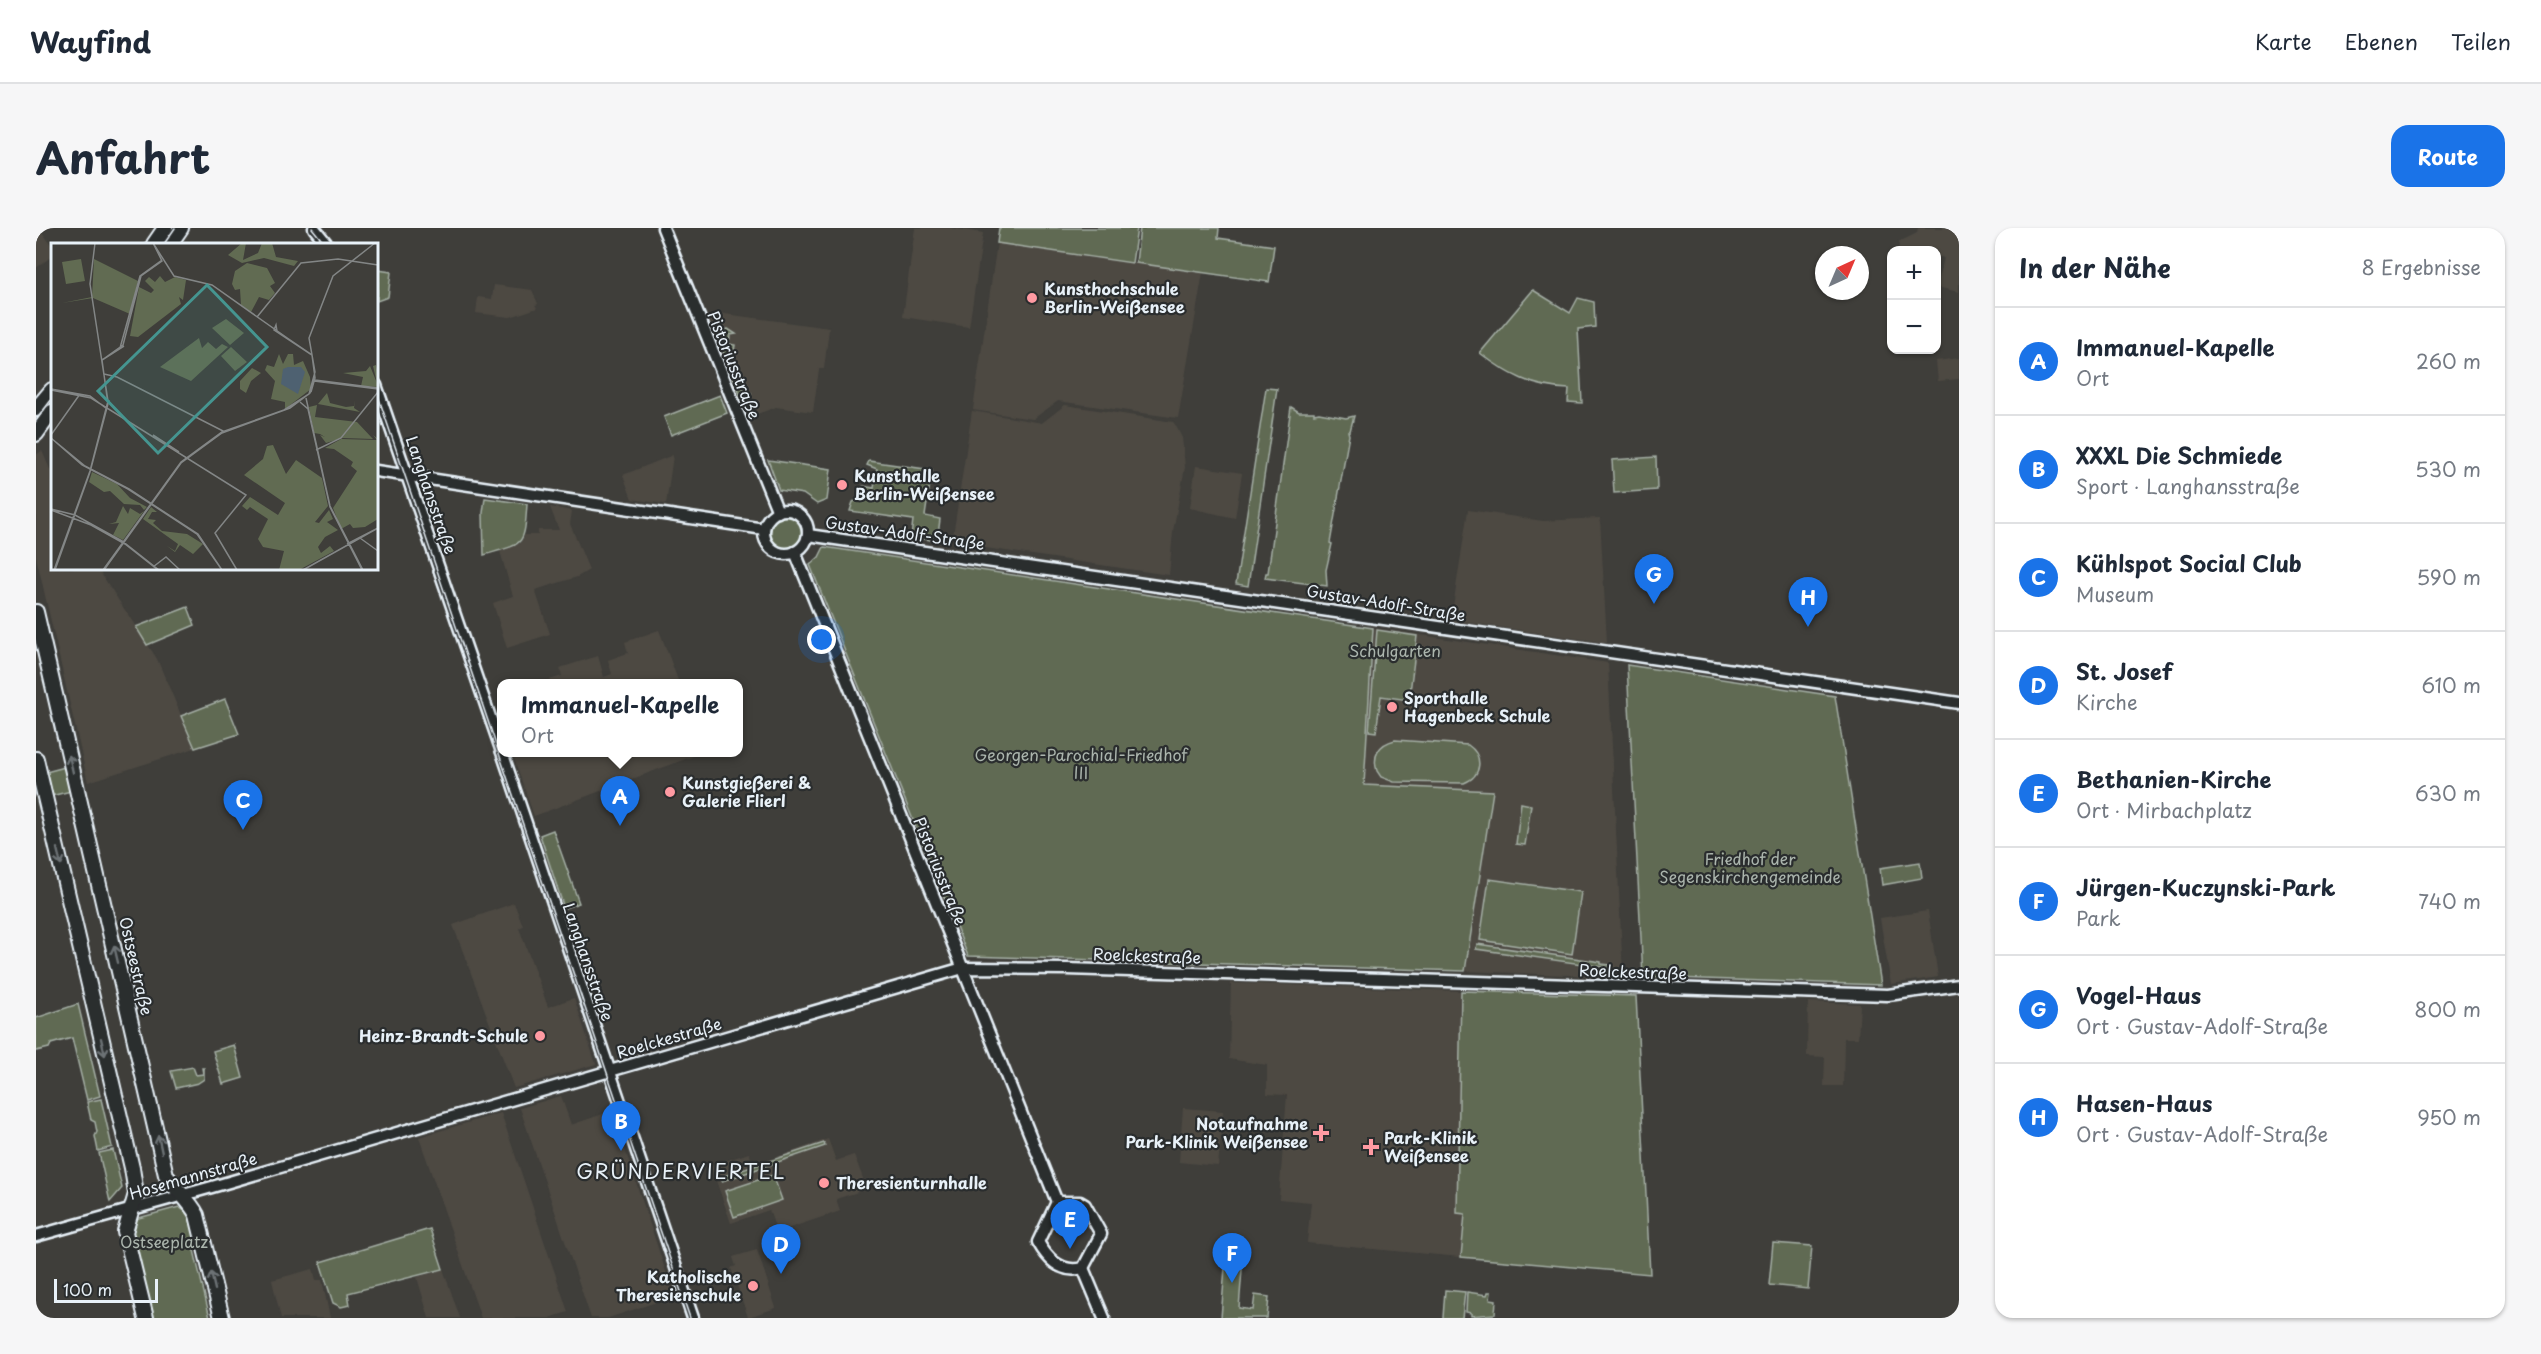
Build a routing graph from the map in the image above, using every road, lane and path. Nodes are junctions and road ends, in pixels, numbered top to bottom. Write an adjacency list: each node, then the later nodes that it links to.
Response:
1 (165, 228): 5 (main road)
2 (181, 228): 6 (main road)
3 (314, 228): 7 (street)
4 (663, 228): 15 (street, Pistoriusstraße)
5 (155, 243)
6 (171, 243)
7 (326, 243)
8 (51, 391): 10 (main road)
9 (378, 391): 14 (street, Langhansstraße)
10 (36, 409)
11 (51, 414): 12 (main road)
12 (44, 429)
13 (378, 471): 14 (street)
14 (408, 476): 16 (street); 21 (street, Langhansstraße)
15 (778, 512): 16 (street); 17 (street)
16 (764, 529): 18 (street)
17 (808, 535): 18 (street); 20 (street, Gustav-Adolf-Straße)
18 (795, 552): 24 (street, Pistoriusstraße)
19 (36, 612): 28 (main road, Ostseestraße, one-way to 19)
20 (1959, 703)
21 (497, 737)
22 (504, 757): 26 (street, Langhansstraße)
23 (36, 759): 30 (main road, one-way to 30)
24 (963, 968): 25 (street, Roelckestraße); 26 (street, Roelckestraße); 29 (street, Pistoriusstraße)
25 (1959, 985)
26 (610, 1071): 27 (street, Roelckestraße); 35 (street, Langhansstraße)
27 (359, 1144): 28 (street, Hosemannstraße)
28 (183, 1195): 30 (street, Hosemannstraße); 34 (main road, Ostseestraße, one-way to 28)
29 (1057, 1202): 32 (street); 32 (street)
30 (132, 1210): 31 (street, Hosemannstraße); 33 (main road)
31 (36, 1236)
32 (1083, 1268): 36 (street)
33 (146, 1318)
34 (222, 1318)
35 (693, 1318)
36 (1104, 1318)

